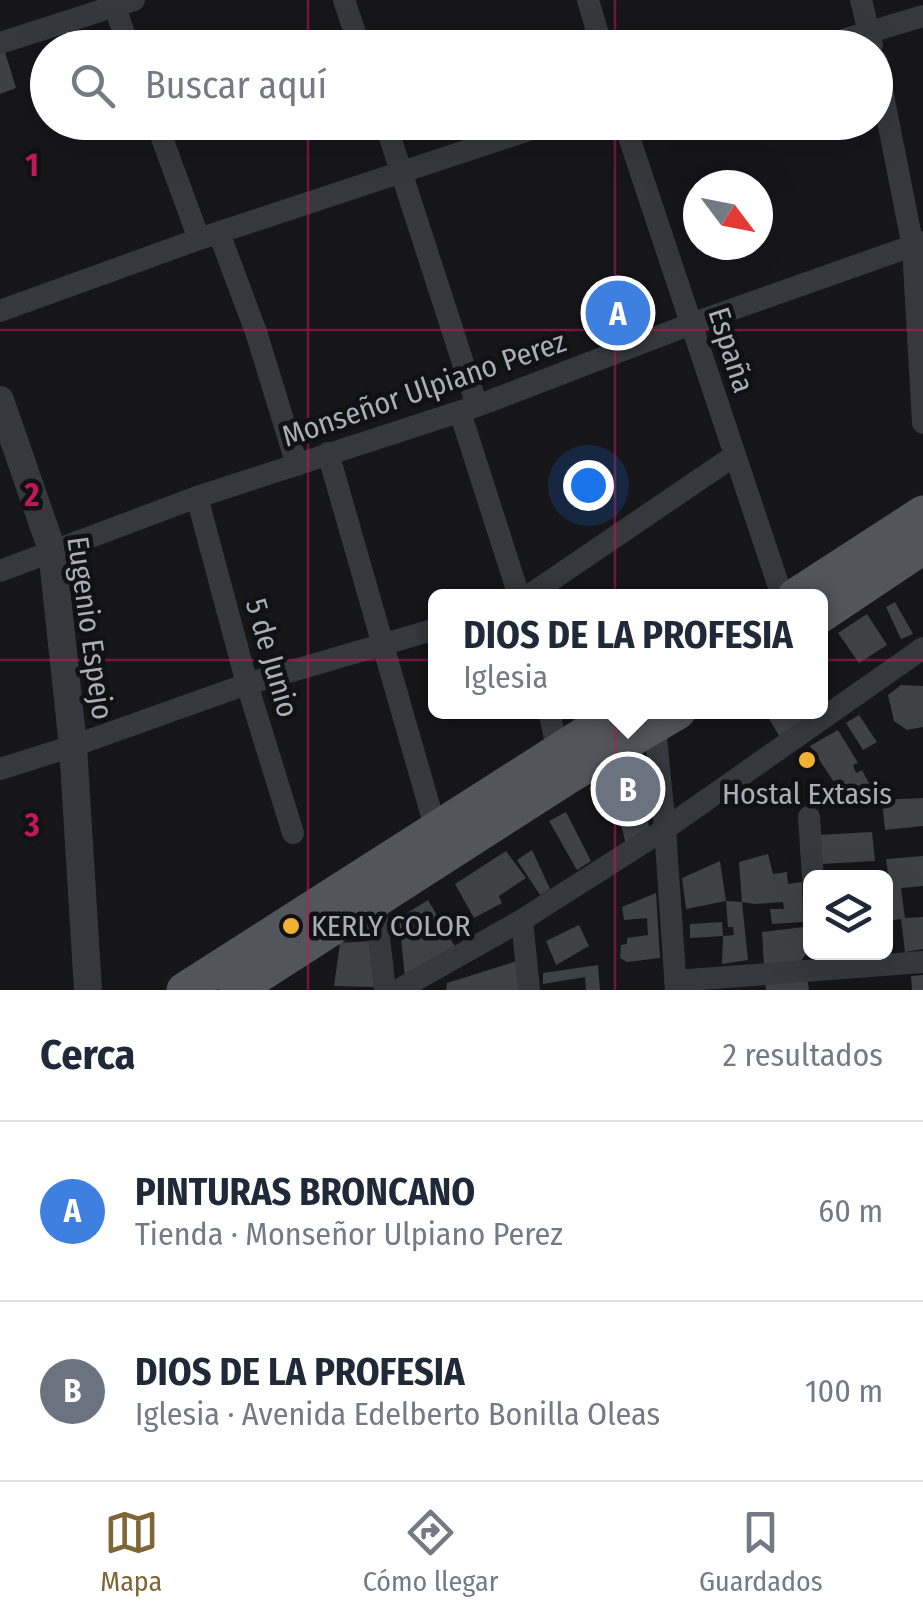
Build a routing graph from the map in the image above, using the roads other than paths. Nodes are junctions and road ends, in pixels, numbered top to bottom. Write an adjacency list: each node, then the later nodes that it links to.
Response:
1 (344, 0): 8 (street)
2 (588, 0): 9 (street)
3 (861, 0): 10 (street)
4 (124, 4): 6 (street); 7 (street)
5 (923, 16): 11 (street)
6 (41, 30)
7 (127, 30)
8 (354, 30)
9 (597, 30)
10 (869, 30)
11 (893, 30)
12 (30, 34): 13 (street)
13 (0, 43)
14 (893, 135): 21 (street)
15 (164, 140): 20 (street)
16 (391, 140): 19 (street)
17 (498, 140): 19 (street)
18 (630, 140): 23 (street, España)
19 (402, 171): 20 (street); 25 (street)
20 (209, 236): 22 (street); 29 (street)
21 (918, 245): 23 (street, Monseñor Ulpiano Perez); 26 (street)
22 (0, 311)
23 (691, 324): 25 (street, Monseñor Ulpiano Perez); 28 (street, España)
24 (0, 400): 33 (street, Eugenio Espejo)
25 (468, 409): 27 (street, Monseñor Ulpiano Perez); 35 (street)
26 (923, 423)
27 (328, 454): 29 (street, Monseñor Ulpiano Perez); 41 (street)
28 (734, 456): 36 (street); 37 (street, España)
29 (297, 466): 30 (street, Monseñor Ulpiano Perez)
30 (198, 497): 33 (street, Monseñor Ulpiano Perez); 43 (street, 5 de Junio)
31 (923, 513): 38 (main road)
32 (923, 547): 39 (main road)
33 (52, 550): 34 (street, Monseñor Ulpiano Perez); 49 (street, Eugenio Espejo)
34 (0, 570)
35 (517, 589)
36 (538, 589)
37 (780, 589)
38 (806, 589)
39 (828, 611)
40 (428, 631): 41 (street)
41 (383, 645): 43 (street); 54 (street)
42 (923, 648): 44 (street)
43 (247, 684): 49 (street); 55 (street, 5 de Junio)
44 (828, 715)
45 (550, 719): 50 (street)
46 (608, 719): 50 (main road)
47 (666, 719): 53 (street); 57 (main road)
48 (822, 719): 53 (street)
49 (73, 746): 51 (street); 62 (street, Eugenio Espejo)
50 (558, 751): 54 (main road)
51 (0, 769)
52 (810, 817): 56 (street)
53 (665, 829): 58 (street); 61 (street)
54 (436, 830): 63 (main road)
55 (293, 834)
56 (813, 870)
57 (375, 902): 64 (main road); 65 (street)
58 (522, 920): 66 (street); 67 (street)
59 (923, 962): 60 (street)
60 (818, 971): 61 (street)
61 (676, 986)
62 (88, 990)
63 (184, 990)
64 (236, 990)
65 (384, 990)
66 (398, 990)
67 (528, 990)

